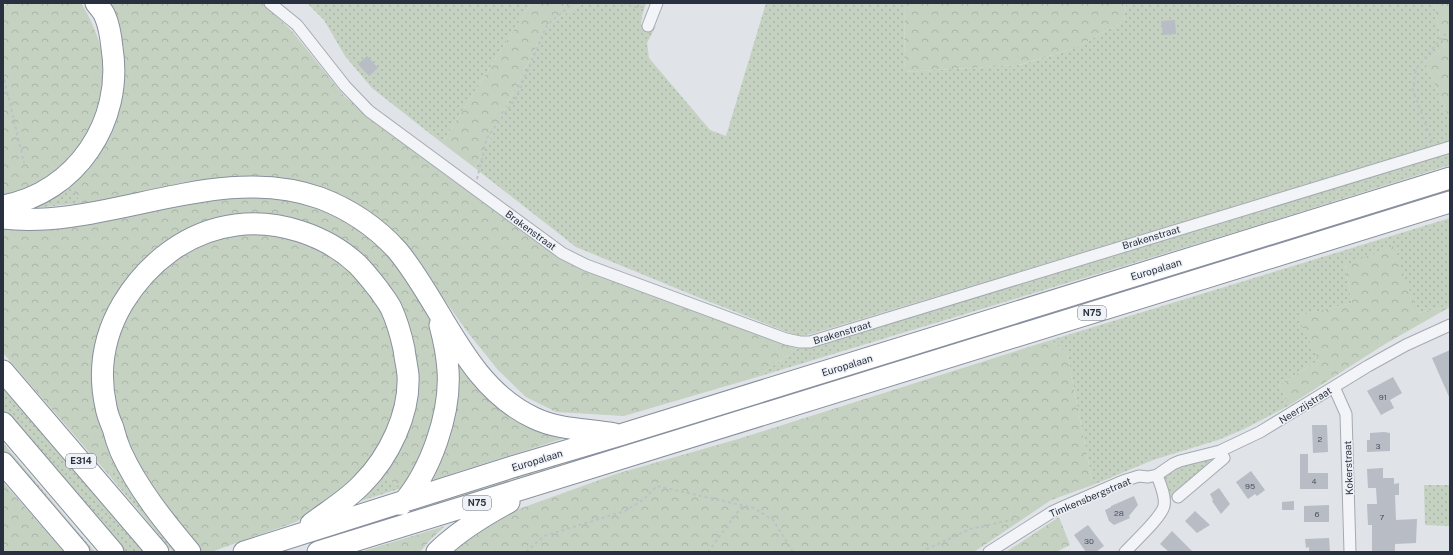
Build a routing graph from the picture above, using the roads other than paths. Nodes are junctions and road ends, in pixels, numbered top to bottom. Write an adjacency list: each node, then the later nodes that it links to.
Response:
1 (96, 3): 8 (highway)
2 (270, 3): 5 (street, Brakenstraat)
3 (651, 5): 4 (street)
4 (648, 26)
5 (1450, 147)
6 (1450, 178): 15 (highway, Europalaan / N75)
7 (1450, 202): 18 (highway, N75)
8 (3, 206)
9 (3, 218): 10 (highway)
10 (436, 309): 15 (highway); 21 (highway)
11 (1450, 325): 13 (street, Neerzijstraat)
12 (3, 371): 26 (highway, E314)
13 (1334, 387): 16 (street, Neerzijstraat); 33 (street, Kokerstraat)
14 (3, 423): 25 (highway)
15 (620, 435): 21 (highway, Europalaan / N75)
16 (1220, 450): 19 (street, Timkensbergstraat); 20 (street)
17 (3, 463): 24 (highway)
18 (589, 469): 23 (highway, N75); 30 (highway)
19 (1157, 475): 31 (street, Timkensbergstraat); 32 (street)
20 (1178, 497)
21 (405, 500): 22 (highway, Europalaan / N75); 23 (highway)
22 (298, 534): 27 (highway); 28 (highway, Europalaan / N75)
23 (365, 536): 29 (highway, N75)
24 (79, 552)
25 (113, 552)
26 (158, 552)
27 (190, 552)
28 (244, 552)
29 (318, 552)
30 (437, 552)
31 (989, 552)
32 (1125, 552)
33 (1350, 552)

